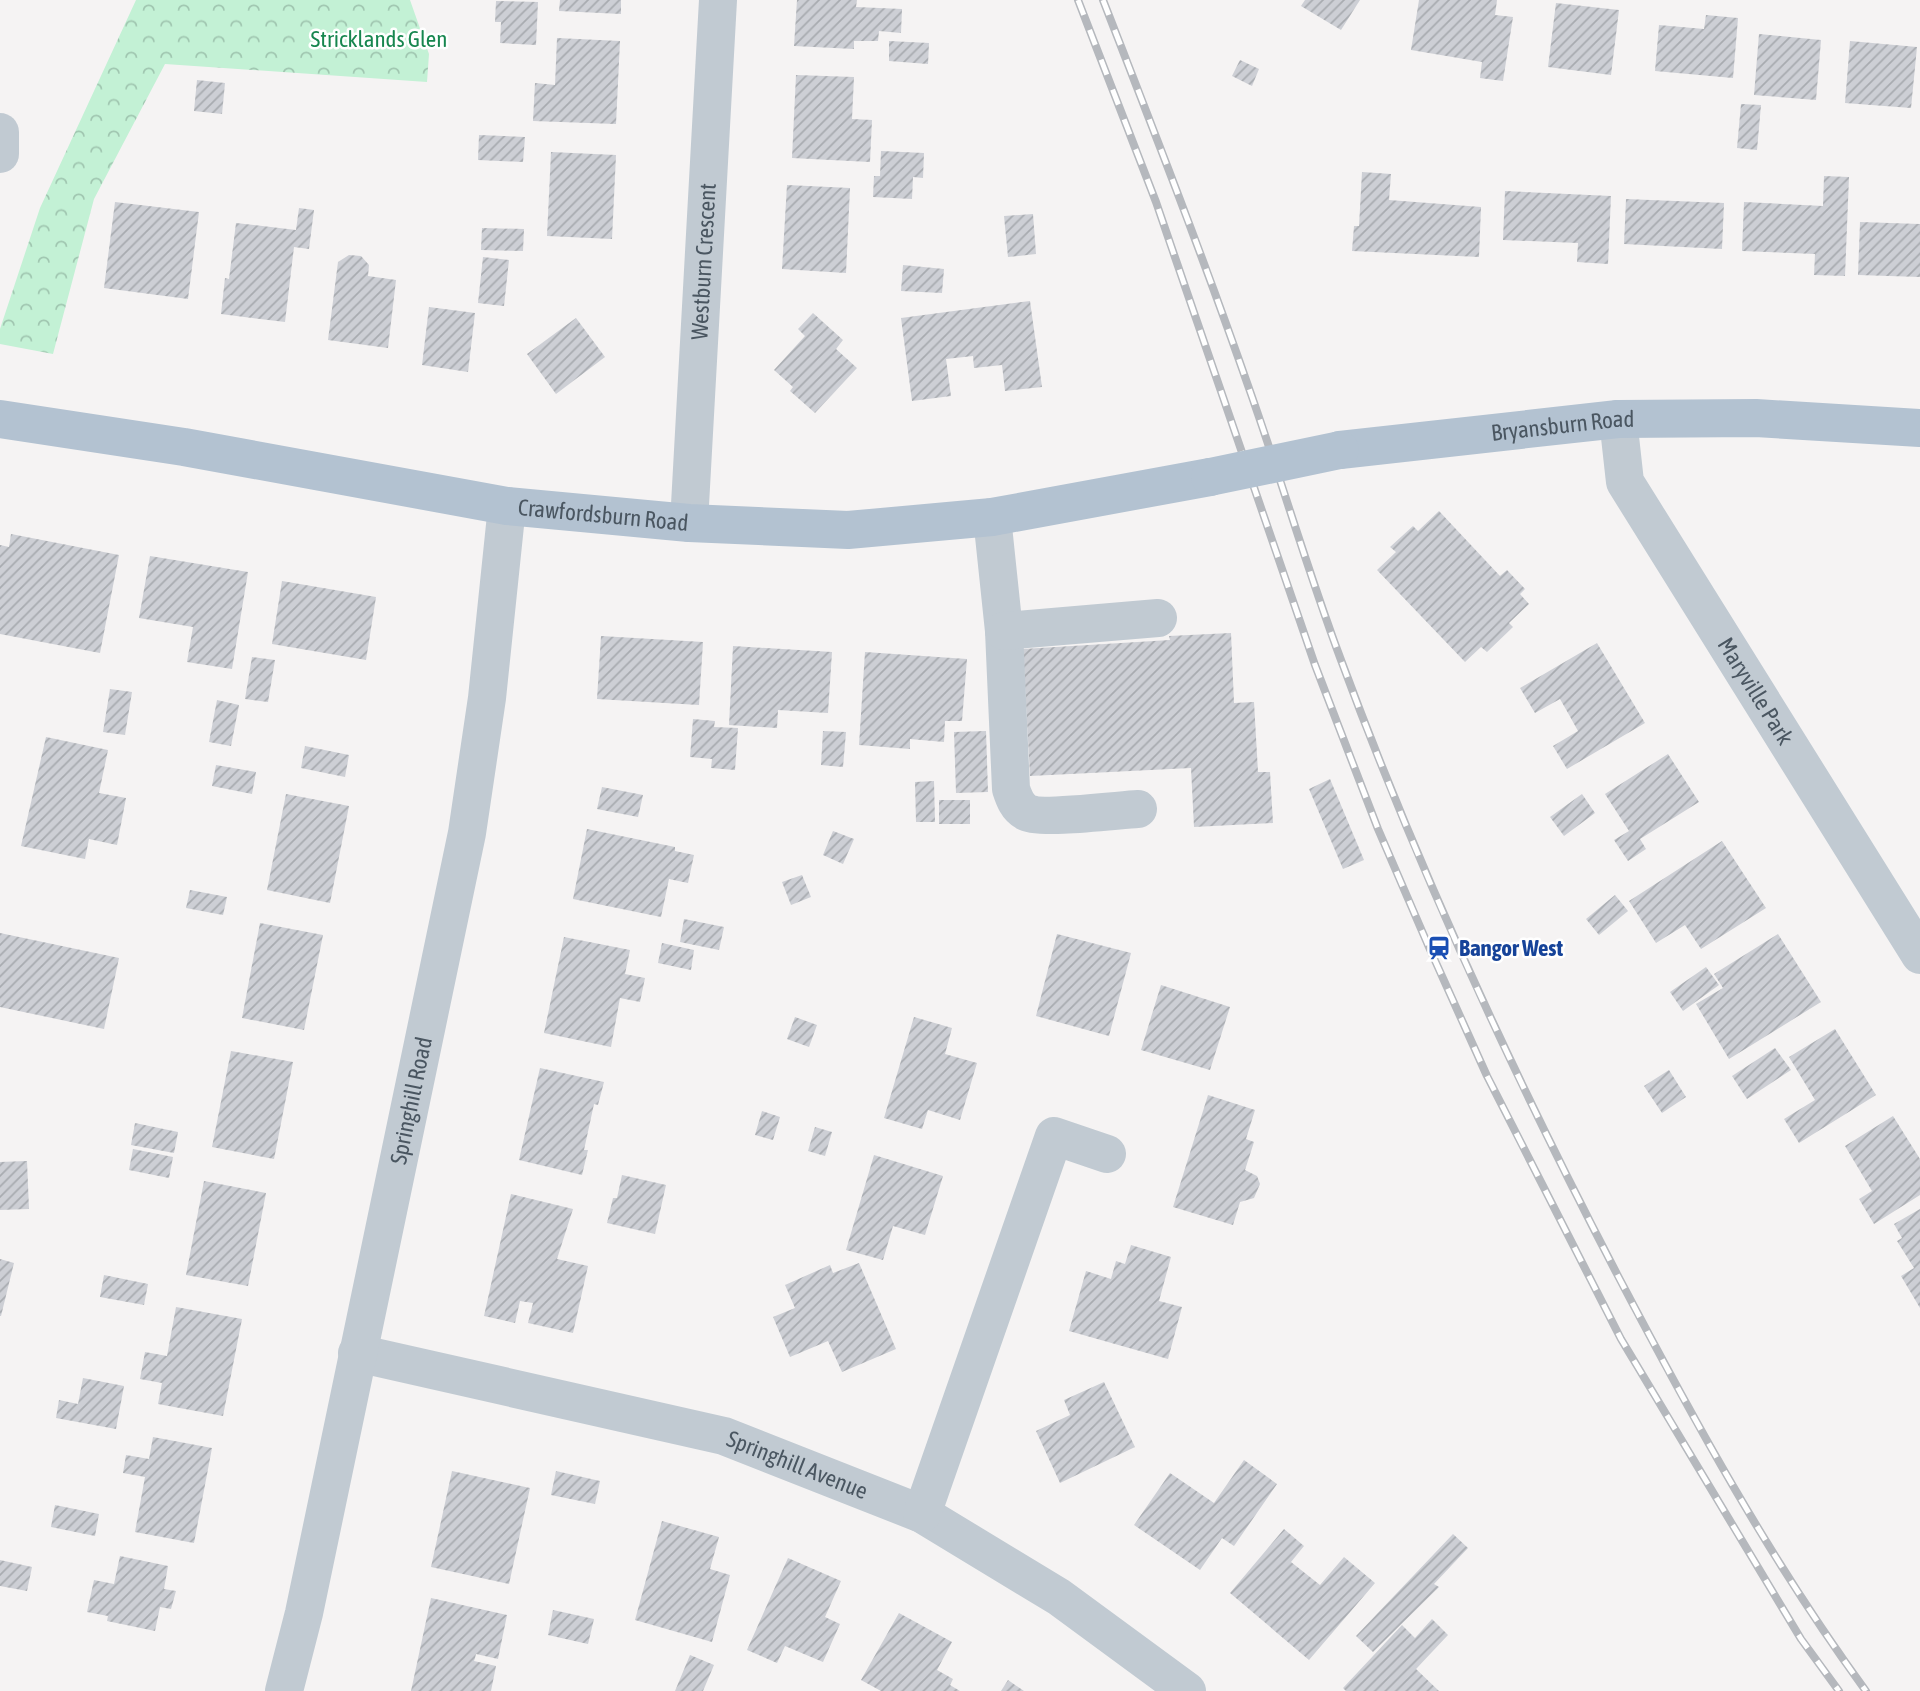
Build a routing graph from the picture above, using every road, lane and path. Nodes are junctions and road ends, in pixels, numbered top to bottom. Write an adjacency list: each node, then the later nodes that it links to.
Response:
1 (718, 0): 10 (street, Westburn Crescent)
2 (0, 132): 3 (street)
3 (0, 154)
4 (0, 419): 8 (main road, Crawfordsburn Road)
5 (1618, 419): 6 (main road, Bryansburn Road); 7 (main road, Bryansburn Road, bridge); 14 (street, Maryville Park)
6 (1920, 428)
7 (1210, 477): 9 (main road, Crawfordsburn Road)
8 (507, 506): 10 (main road, Crawfordsburn Road); 16 (street, Springhill Road)
9 (992, 517): 10 (main road, Crawfordsburn Road); 12 (street)
10 (689, 523)
11 (1158, 618): 12 (street)
12 (1004, 631): 13 (street)
13 (1138, 808)
14 (1920, 955)
15 (1107, 1154): 17 (street)
16 (357, 1353): 17 (street, Springhill Avenue); 18 (street, Springhill Road)
17 (922, 1514): 19 (street, Springhill Avenue)
18 (284, 1691)
19 (1187, 1691)

